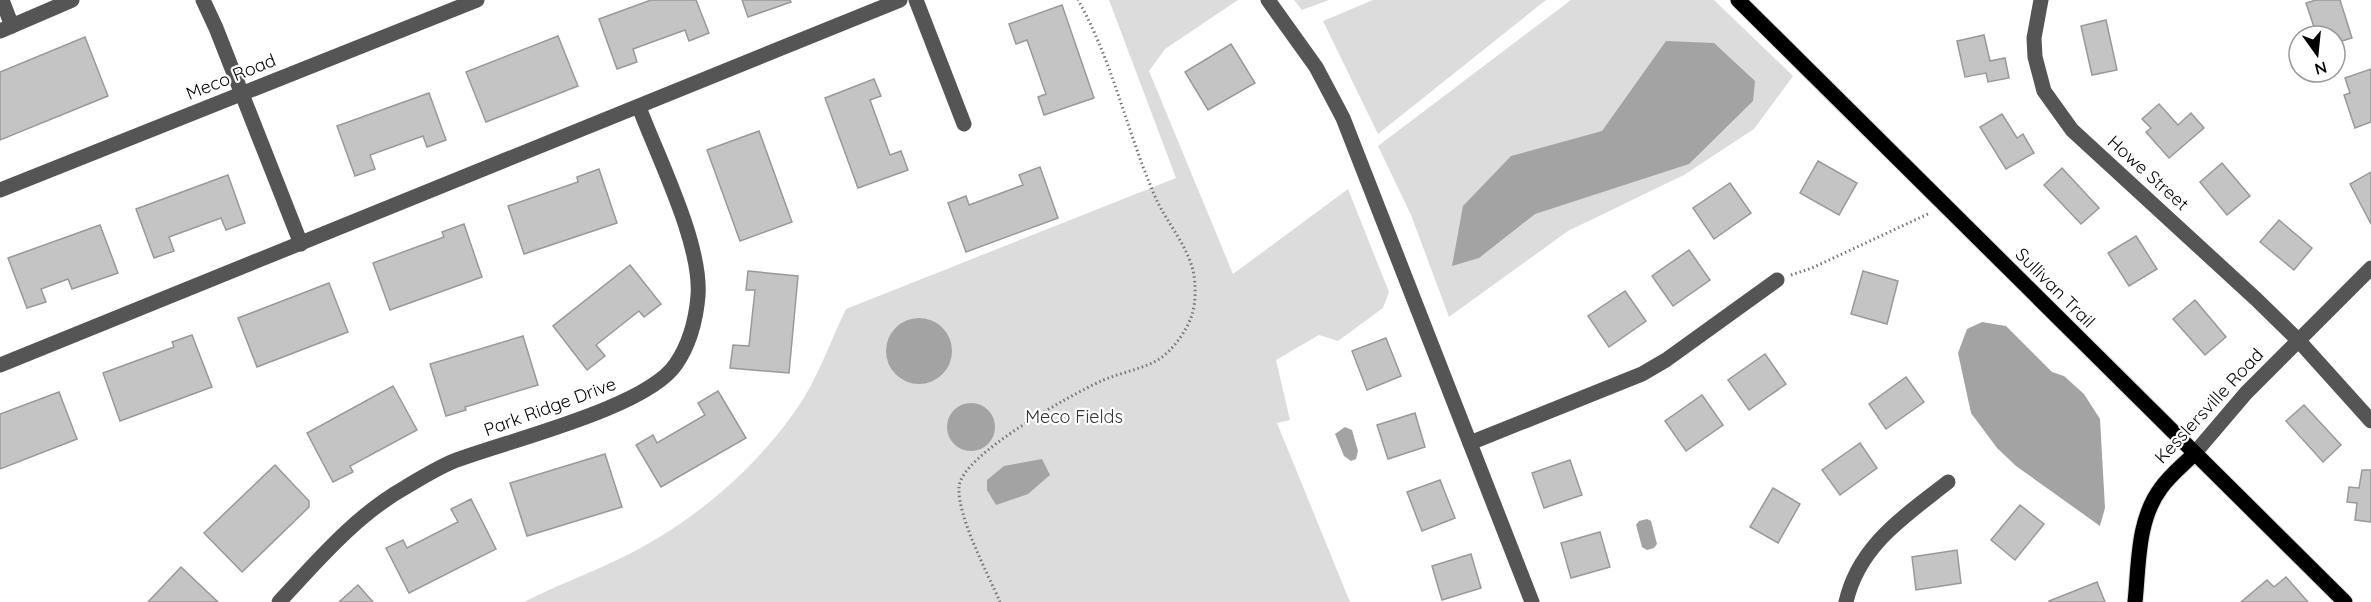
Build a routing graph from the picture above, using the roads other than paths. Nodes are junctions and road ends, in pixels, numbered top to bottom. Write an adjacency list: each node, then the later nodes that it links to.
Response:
1 (2, 0): 10 (street)
2 (72, 0): 10 (street)
3 (203, 0): 11 (street)
4 (477, 0): 11 (street, Meco Road)
5 (900, 0): 12 (street)
6 (916, 0): 13 (street)
7 (1268, 0): 21 (street)
8 (1738, 0): 22 (main road, Sullivan Trail)
9 (2041, 0): 18 (street, Howe Street)
10 (6, 29)
11 (241, 94): 14 (street, Meco Road); 15 (street)
12 (639, 107): 15 (street); 24 (street, Park Ridge Drive)
13 (963, 124)
14 (0, 190)
15 (301, 244): 19 (street)
16 (2371, 268): 18 (street, Kesslersville Road)
17 (1777, 280): 21 (street)
18 (2299, 341): 20 (street, Howe Street); 22 (street, Kesslersville Road)
19 (0, 365)
20 (2371, 421)
21 (1470, 443): 25 (street)
22 (2194, 454): 27 (main road, Kesslersville Road); 28 (main road, Sullivan Trail)
23 (1948, 482): 26 (street)
24 (279, 602)
25 (1532, 602)
26 (1845, 602)
27 (2135, 602)
28 (2345, 602)

